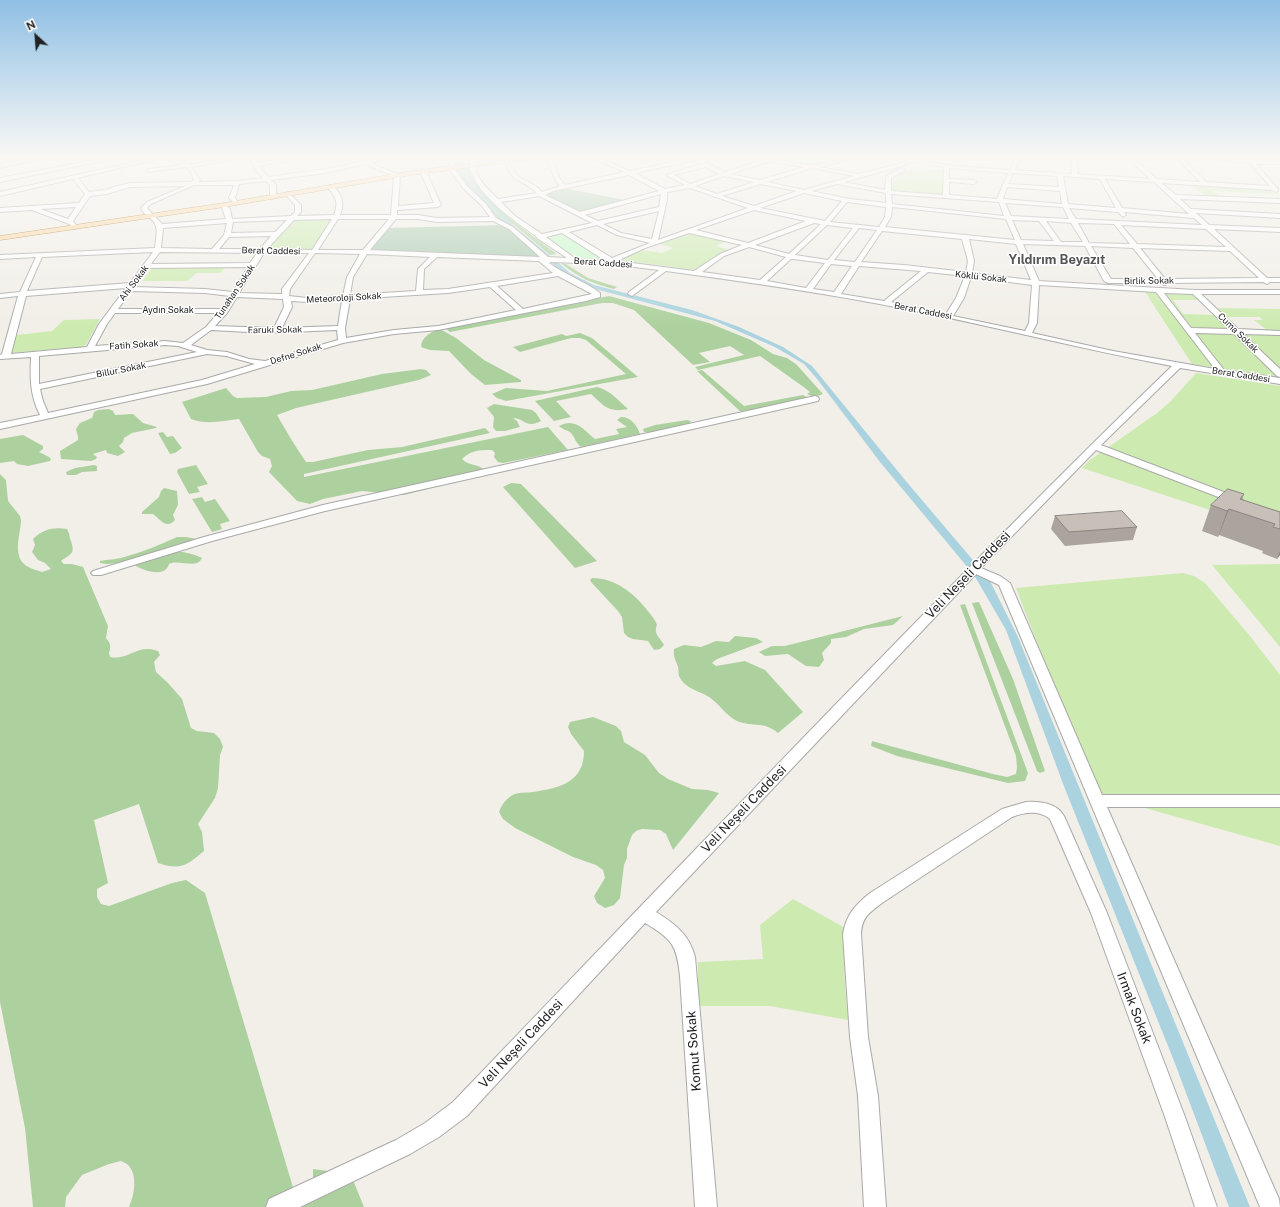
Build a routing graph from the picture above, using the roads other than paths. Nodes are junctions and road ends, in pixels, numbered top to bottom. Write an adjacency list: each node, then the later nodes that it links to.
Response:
1 (48, 214): 39 (street)
2 (77, 214): 39 (street)
3 (162, 214): 23 (main road)
4 (228, 214): 33 (street)
5 (296, 214): 30 (street, Tunahan Sokak)
6 (337, 214): 27 (street)
7 (490, 214): 31 (street)
8 (510, 214): 52 (street)
9 (580, 214): 40 (street)
10 (636, 214): 40 (street)
11 (661, 214): 55 (street)
12 (737, 214): 48 (street)
13 (751, 214): 24 (street)
14 (783, 214): 34 (street)
15 (834, 214): 37 (street)
16 (888, 214): 46 (street)
17 (975, 214): 29 (street)
18 (1007, 214): 29 (street)
19 (1069, 214): 35 (street)
20 (1123, 214): 41 (street)
21 (1176, 214): 25 (street)
22 (1250, 214): 26 (street)
23 (151, 216): 39 (main road); 42 (street)
24 (756, 216)
25 (1197, 216): 45 (street)
26 (1280, 216)
27 (335, 217): 28 (street); 30 (street); 65 (street)
28 (394, 217): 31 (street); 66 (street)
29 (1009, 218): 32 (street); 56 (street)
30 (291, 219): 33 (street); 50 (street, Tunahan Sokak)
31 (494, 219): 71 (street)
32 (1041, 219): 35 (street); 57 (street)
33 (230, 221): 42 (street); 51 (street)
34 (812, 221): 37 (street); 43 (street)
35 (1073, 221): 38 (street); 59 (street)
36 (784, 223): 43 (street)
37 (826, 223): 44 (street); 70 (street)
38 (1116, 223): 41 (street); 60 (street)
39 (73, 224): 54 (main road)
40 (597, 224): 47 (street); 55 (street)
41 (1127, 224): 45 (street)
42 (160, 226): 62 (street)
43 (797, 226): 58 (street)
44 (857, 226): 46 (street); 74 (street)
45 (1209, 227): 49 (street); 61 (street)
46 (881, 228): 53 (street); 76 (street)
47 (563, 231): 52 (street); 73 (street)
48 (690, 231): 55 (street); 58 (street, Köklü Sokak)
49 (1279, 232)
50 (276, 234): 51 (street); 64 (street, Tunahan Sokak)
51 (228, 235): 63 (street)
52 (539, 237): 72 (street)
53 (965, 237): 56 (street); 82 (street)
54 (0, 238)
55 (656, 242): 73 (street)
56 (1018, 242): 57 (street); 83 (street)
57 (1059, 244): 59 (street)
58 (748, 245): 70 (street, Köklü Sokak); 80 (street)
59 (1086, 245): 60 (street); 87 (street)
60 (1135, 247): 61 (street); 84 (street)
61 (1233, 249): 85 (street)
62 (158, 250): 63 (street, Berat Caddesi); 67 (street, Berat Caddesi); 77 (street, Ahi Sokak)
63 (214, 250): 64 (street, Berat Caddesi)
64 (263, 251): 65 (street, Berat Caddesi); 75 (street, Tunahan Sokak)
65 (313, 252): 66 (street, Berat Caddesi); 102 (street)
66 (364, 252): 68 (street, Berat Caddesi); 103 (street)
67 (40, 255): 69 (street, Berat Caddesi); 95 (street)
68 (434, 256): 71 (street, Berat Caddesi); 98 (street)
69 (0, 257)
70 (790, 257): 74 (street, Köklü Sokak); 88 (street)
71 (545, 261): 72 (street, Berat Caddesi); 81 (street)
72 (575, 261): 73 (street, Berat Caddesi)
73 (610, 262): 78 (street, Berat Caddesi)
74 (829, 262): 76 (street, Köklü Sokak); 91 (street)
75 (253, 265): 77 (street); 97 (street, Tunahan Sokak)
76 (856, 265): 79 (street, Köklü Sokak); 100 (street)
77 (146, 266): 90 (street, Ahi Sokak)
78 (665, 269): 80 (street, Berat Caddesi); 99 (street)
79 (925, 271): 82 (street, Köklü Sokak); 104 (street)
80 (695, 273): 88 (street, Berat Caddesi)
81 (559, 274): 89 (street, Meteoroloji Sokak); 107 (street, Defne Sokak)
82 (968, 275): 83 (street, Köklü Sokak); 108 (street)
83 (1035, 280): 87 (street, Birlik Sokak); 92 (street, Köklü Sokak); 115 (street)
84 (1162, 280): 85 (street, Birlik Sokak); 87 (street, Birlik Sokak); 93 (street)
85 (1264, 280): 86 (street, Birlik Sokak); 96 (street)
86 (1280, 280)
87 (1108, 281)
88 (762, 282): 91 (street, Berat Caddesi)
89 (492, 285): 98 (street, Meteoroloji Sokak); 107 (street)
90 (131, 287): 95 (street, Meteoroloji Sokak); 97 (street, Meteoroloji Sokak); 105 (street, Ahi Sokak)
91 (808, 290): 100 (street, Berat Caddesi)
92 (1159, 291): 93 (street, Köklü Sokak); 111 (street)
93 (1173, 291): 94 (street, Köklü Sokak)
94 (1195, 292): 96 (street, Köklü Sokak); 113 (street, Cuma Sokak)
95 (23, 293): 101 (street, Meteoroloji Sokak); 121 (street)
96 (1278, 293)
97 (234, 294): 102 (street, Meteoroloji Sokak); 106 (street, Tunahan Sokak)
98 (419, 294): 103 (street, Meteoroloji Sokak)
99 (632, 294)
100 (836, 295): 104 (street, Berat Caddesi)
101 (0, 296)
102 (286, 298): 103 (street, Meteoroloji Sokak); 112 (street)
103 (346, 298): 110 (street)
104 (885, 303): 108 (street, Berat Caddesi)
105 (112, 311): 106 (street, Aydın Sokak); 118 (street, Ahi Sokak)
106 (224, 311): 109 (street, Tunahan Sokak)
107 (522, 312): 116 (street, Defne Sokak)
108 (949, 316): 115 (street, Berat Caddesi)
109 (210, 328): 112 (street, Faruki Sokak); 117 (street, Tunahan Sokak)
110 (341, 328): 112 (street, Faruki Sokak); 116 (street)
111 (1189, 330): 113 (street); 124 (street)
112 (277, 331)
113 (1237, 332): 114 (street); 125 (street, Cuma Sokak)
114 (1280, 333)
115 (1028, 334): 123 (street, Berat Caddesi)
116 (342, 341): 122 (street, Defne Sokak)
117 (184, 346): 118 (street, Fatih Sokak); 119 (street, Fatih Sokak)
118 (90, 348): 120 (street, Fatih Sokak)
119 (207, 352): 122 (street, Fatih Sokak); 127 (street, Billur Sokak)
120 (35, 354): 121 (street, Fatih Sokak); 127 (street)
121 (3, 357)
122 (266, 364): 129 (street, Defne Sokak)
123 (1178, 365): 124 (street, Berat Caddesi); 131 (street, Veli Neşeli Caddesi)
124 (1222, 373): 126 (street, Berat Caddesi)
125 (1280, 374)
126 (1280, 381)
127 (35, 387): 129 (street)
128 (815, 399): 134 (street)
129 (45, 416): 130 (street, Defne Sokak)
130 (0, 426)
131 (1094, 446): 132 (street); 133 (street, Veli Neşeli Caddesi)
132 (1244, 503)
133 (977, 566): 135 (street); 137 (street, Veli Neşeli Caddesi)
134 (97, 573)
135 (1098, 801): 136 (street); 142 (street)
136 (1280, 801)
137 (644, 913): 138 (street, Veli Neşeli Caddesi); 139 (street, Komut Sokak)
138 (277, 1207)
139 (706, 1207)
140 (875, 1207): 141 (street, Irmak Sokak)
141 (1206, 1207)
142 (1271, 1207)

